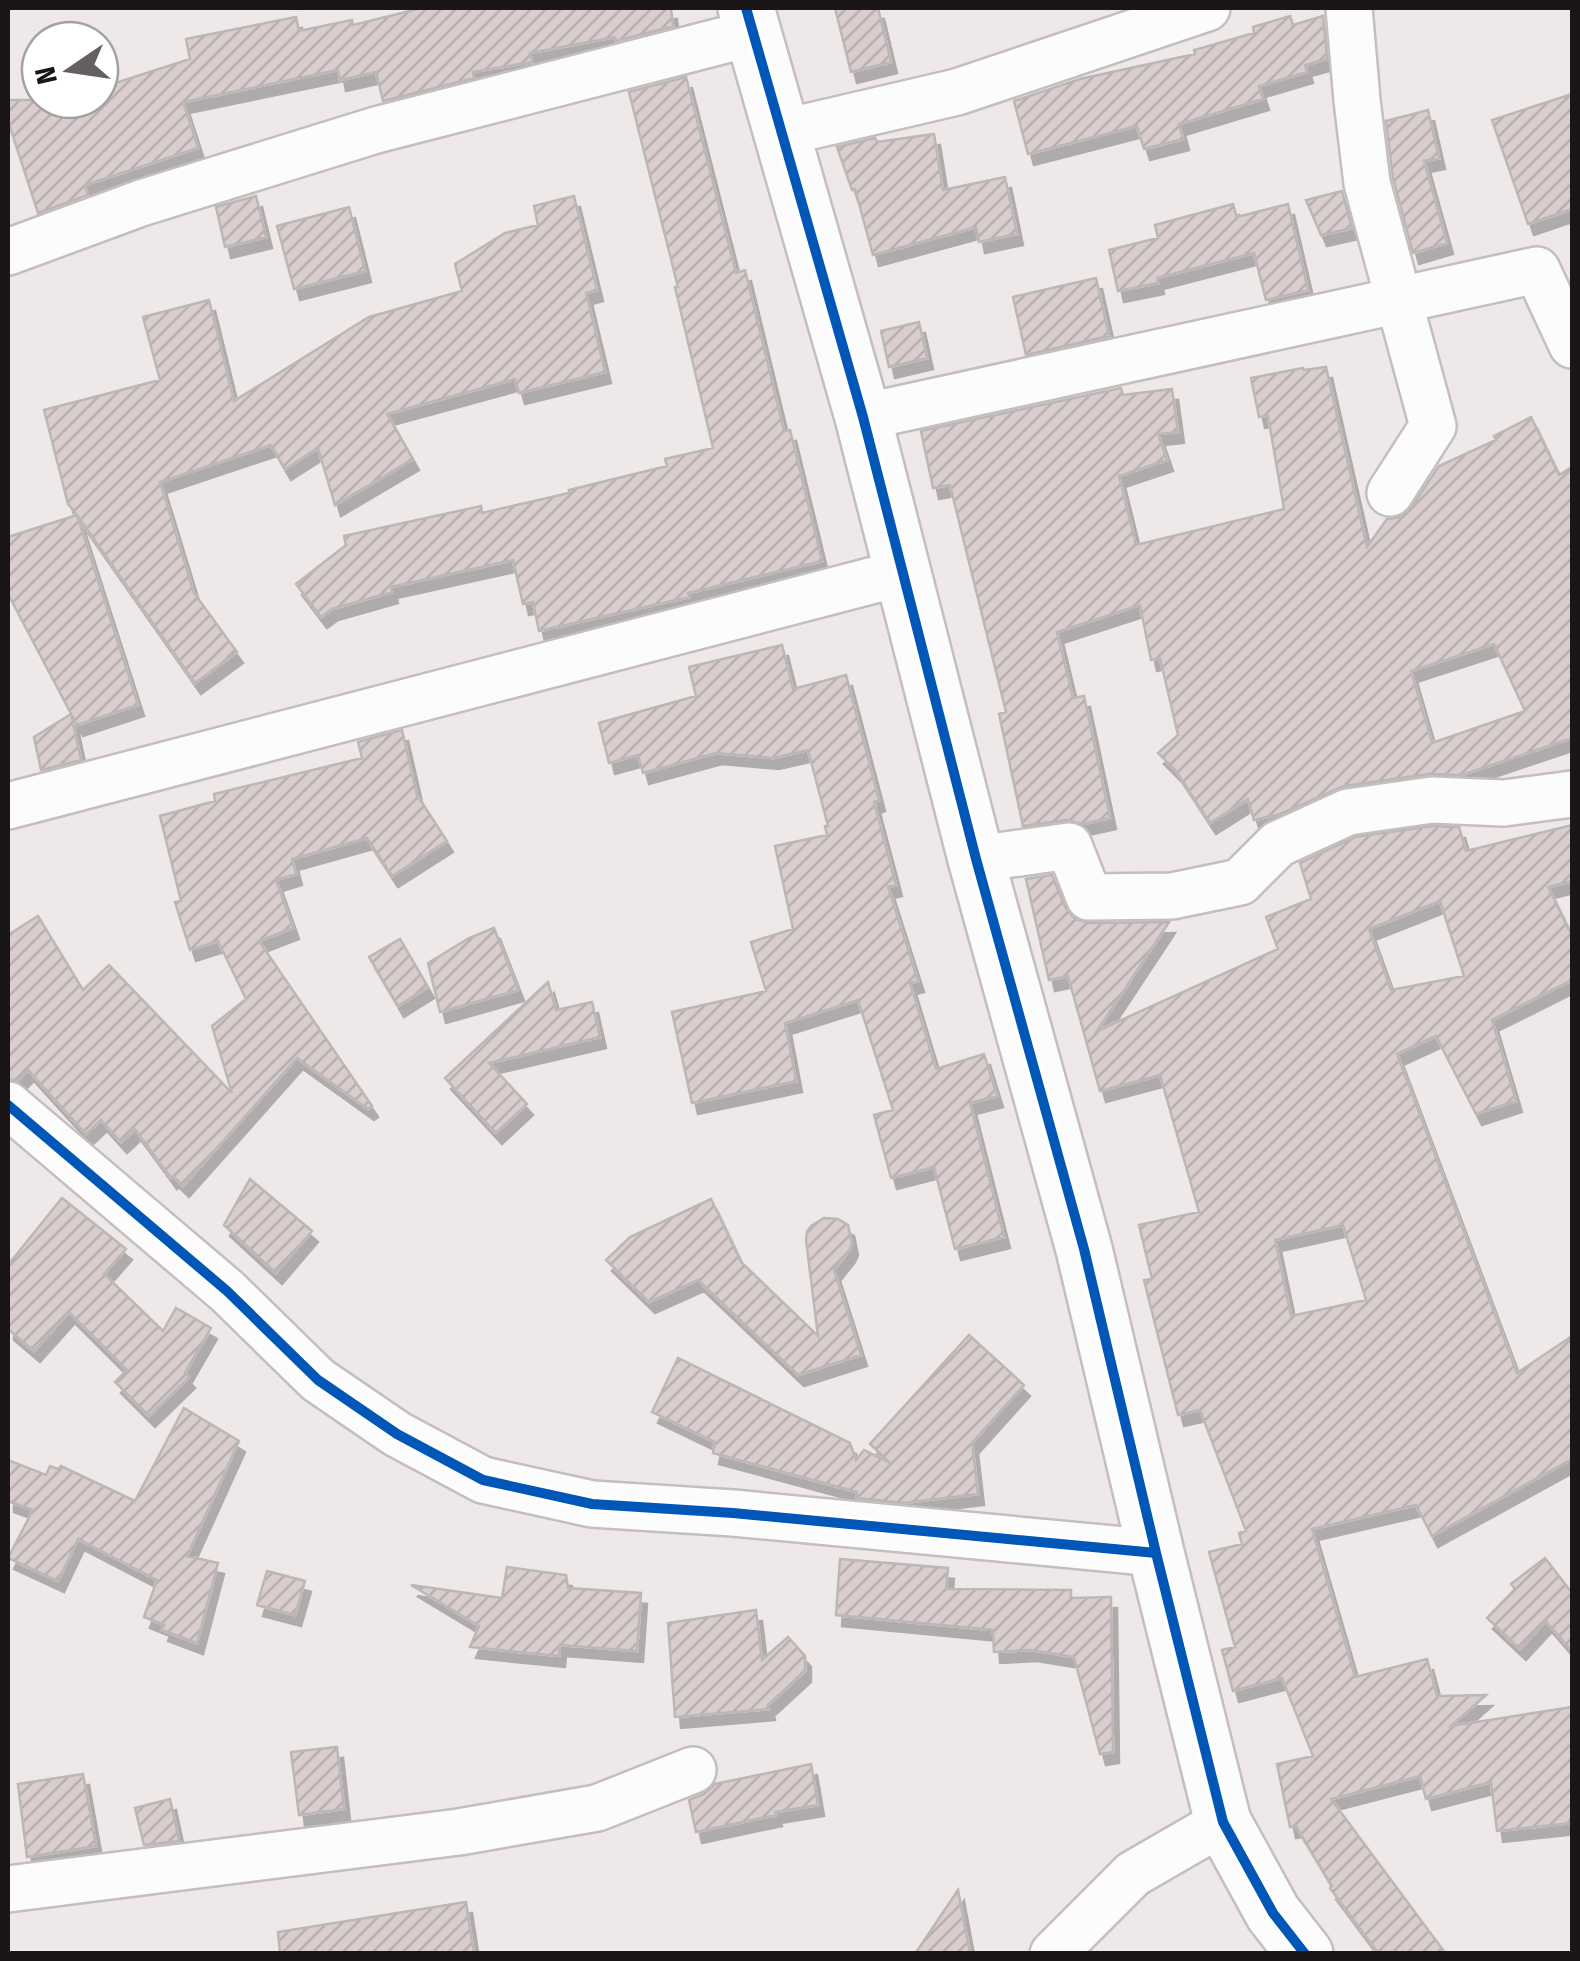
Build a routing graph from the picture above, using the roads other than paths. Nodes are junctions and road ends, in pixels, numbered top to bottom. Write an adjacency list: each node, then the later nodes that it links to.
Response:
1 (1207, 8): 4 (street)
2 (1349, 8): 6 (street)
3 (749, 20): 4 (street); 5 (street)
4 (781, 133): 8 (street)
5 (8, 252)
6 (1400, 298): 7 (street); 8 (street); 9 (street)
7 (1572, 345)
8 (863, 417): 10 (street)
9 (1390, 493)
10 (901, 572): 12 (street); 13 (street)
11 (1572, 794): 13 (street)
12 (8, 806)
13 (976, 859): 15 (street)
14 (8, 1106): 15 (street)
15 (1156, 1553): 17 (street)
16 (693, 1770): 18 (street)
17 (1223, 1822): 19 (street); 20 (street)
18 (8, 1889)
19 (1053, 1954)
20 (1305, 1954)

